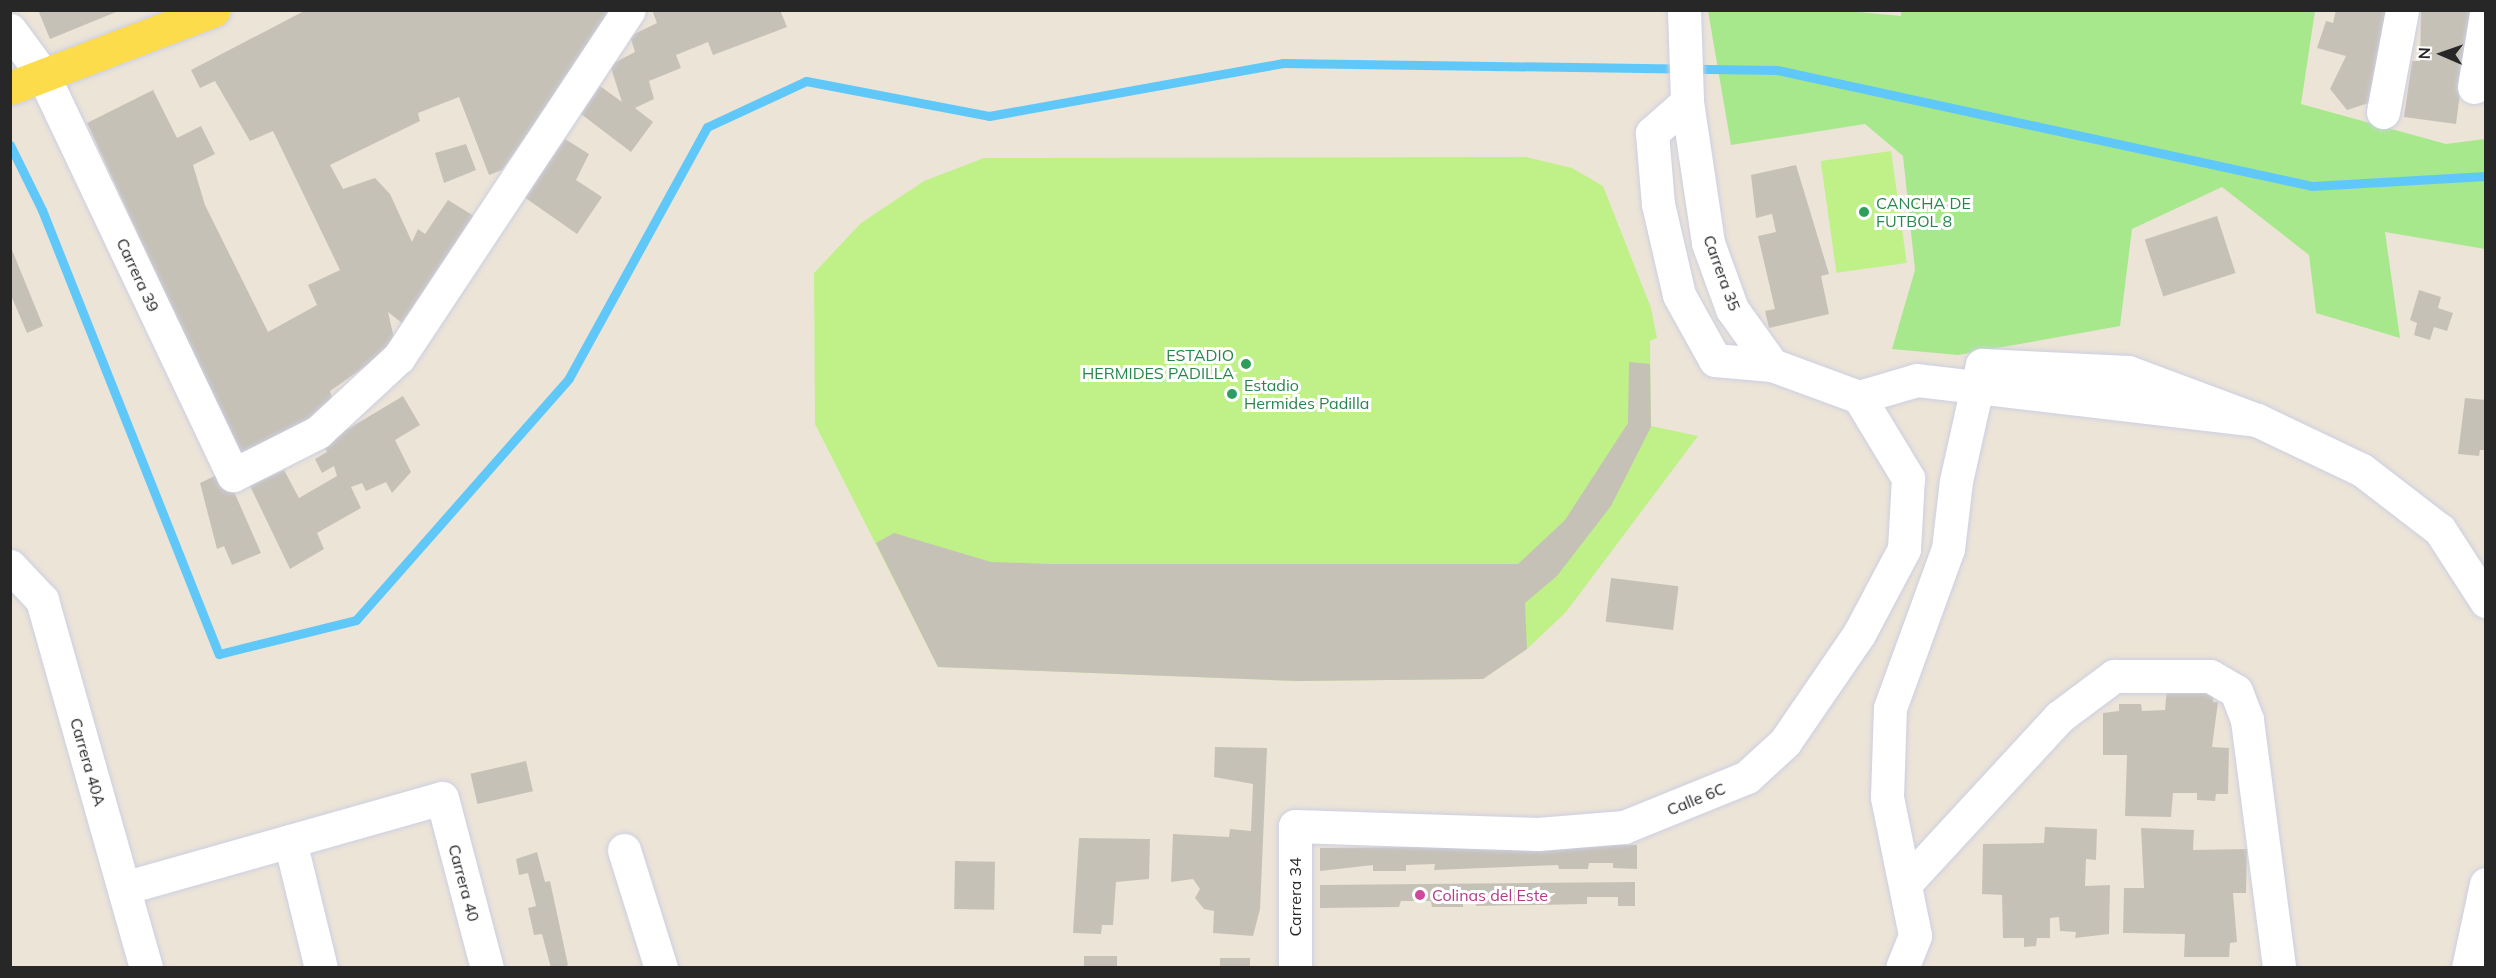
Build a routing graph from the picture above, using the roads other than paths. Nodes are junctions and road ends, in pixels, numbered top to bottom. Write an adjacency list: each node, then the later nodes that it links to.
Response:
1 (214, 10): 7 (main road)
2 (629, 10): 7 (street, Carrera 39)
3 (2402, 10): 10 (street)
4 (2486, 14): 8 (street)
5 (1684, 25): 9 (street, Carrera 35)
6 (10, 30): 7 (street)
7 (24, 82)
8 (2474, 87)
9 (1687, 90): 11 (street, Carrera 35); 11 (street)
10 (2383, 112)
11 (1772, 365): 13 (street)
12 (1974, 387): 13 (street); 15 (street); 17 (street)
13 (1859, 397): 14 (street)
14 (1908, 478): 15 (street); 18 (street, Calle 6C)
15 (1956, 481): 20 (street)
16 (11, 566): 25 (street, Carrera 40A)
17 (2486, 601)
18 (1295, 826): 30 (street, Carrera 34)
19 (1954, 829): 20 (street); 23 (street); 32 (street)
20 (1892, 831): 23 (street)
21 (290, 841): 25 (street); 27 (street); 28 (street, Carrera 40)
22 (624, 849): 29 (street)
23 (1906, 883): 31 (street)
24 (2486, 884): 33 (street)
25 (124, 888): 26 (street, Carrera 40A)
26 (146, 968)
27 (321, 968)
28 (487, 968)
29 (662, 968)
30 (1295, 968)
31 (1902, 968)
32 (2279, 968)
33 (2468, 968)

